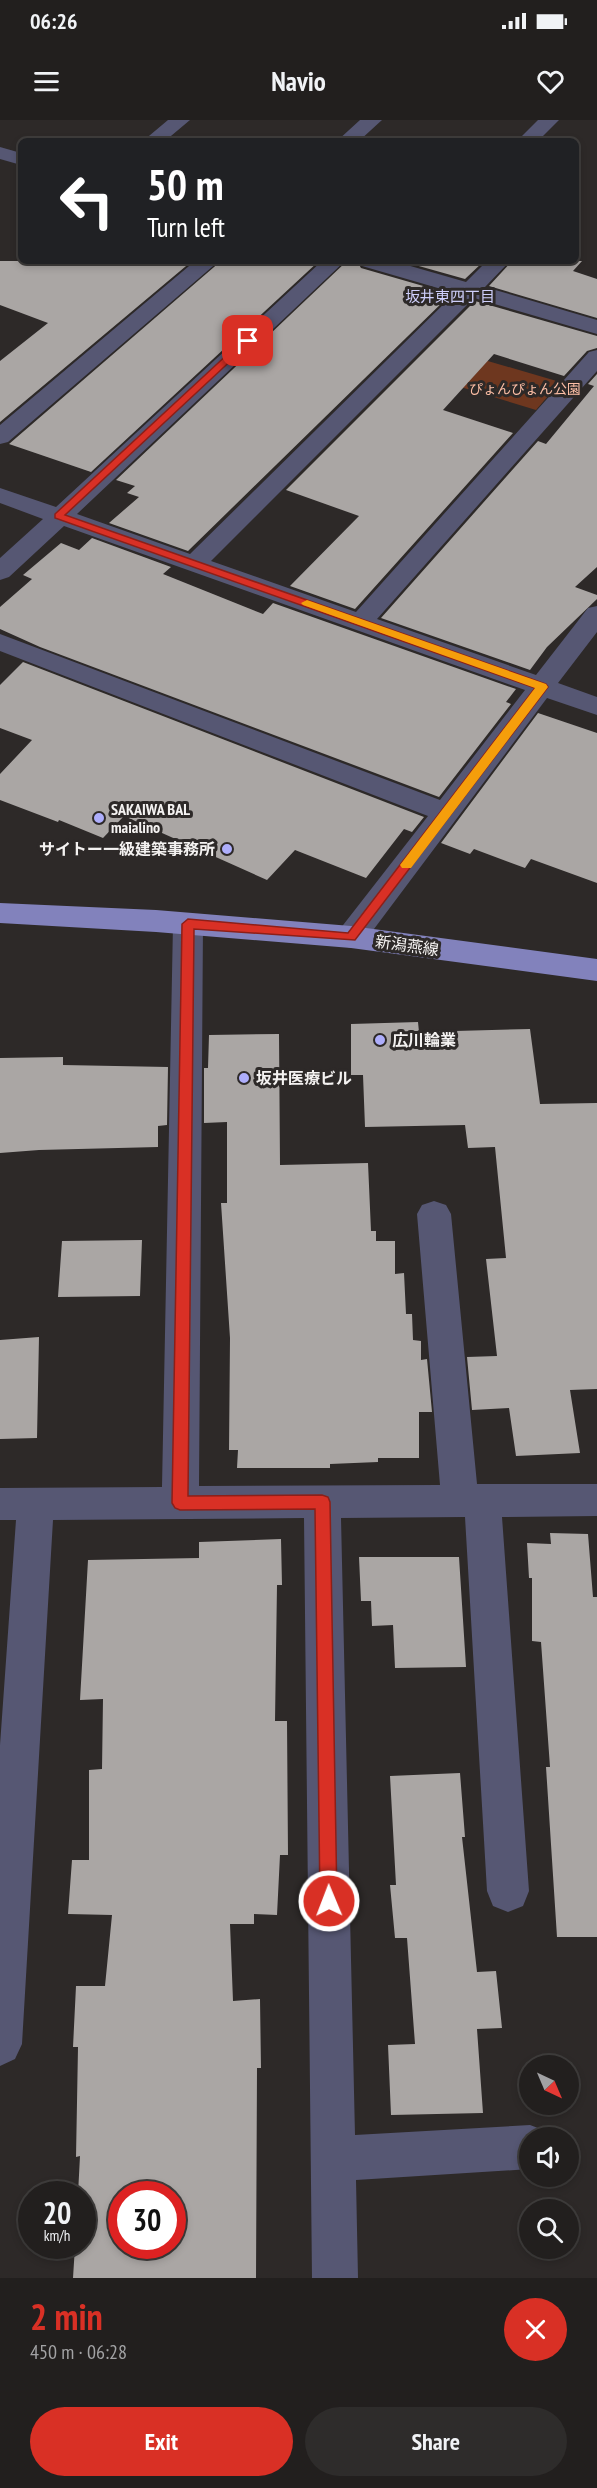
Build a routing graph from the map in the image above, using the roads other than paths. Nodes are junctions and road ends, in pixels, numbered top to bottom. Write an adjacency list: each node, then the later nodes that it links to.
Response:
1 (180, 120): 4 (street)
2 (372, 120): 5 (street)
3 (549, 120): 6 (street)
4 (157, 138)
5 (351, 138)
6 (530, 138)
7 (0, 153): 8 (street)
8 (18, 158)
9 (204, 264): 16 (street)
10 (331, 264): 18 (street)
11 (387, 264): 13 (street)
12 (496, 264): 13 (street)
13 (470, 290): 14 (street); 19 (street)
14 (597, 327)
15 (597, 357): 22 (street)
16 (0, 437)
17 (0, 495): 18 (street)
18 (58, 516): 19 (street); 20 (street)
19 (194, 564): 22 (street)
20 (0, 572)
21 (597, 614): 24 (street)
22 (361, 622): 24 (street)
23 (0, 642): 26 (street)
24 (542, 687): 25 (street); 26 (street)
25 (597, 706)
26 (446, 813): 29 (street)
27 (0, 913): 28 (main road, 新潟燕線)
28 (188, 924): 29 (main road, 新潟燕線); 35 (street)
29 (351, 937): 30 (main road, 新潟燕線)
30 (597, 970)
31 (434, 1214): 33 (street)
32 (597, 1500): 33 (street)
33 (471, 1501): 34 (street); 37 (street)
34 (322, 1502): 35 (street); 40 (street)
35 (180, 1503): 36 (street)
36 (18, 1504): 38 (street)
37 (508, 1891)
38 (0, 2044)
39 (519, 2148): 40 (street)
40 (333, 2159): 41 (street)
41 (335, 2278)

